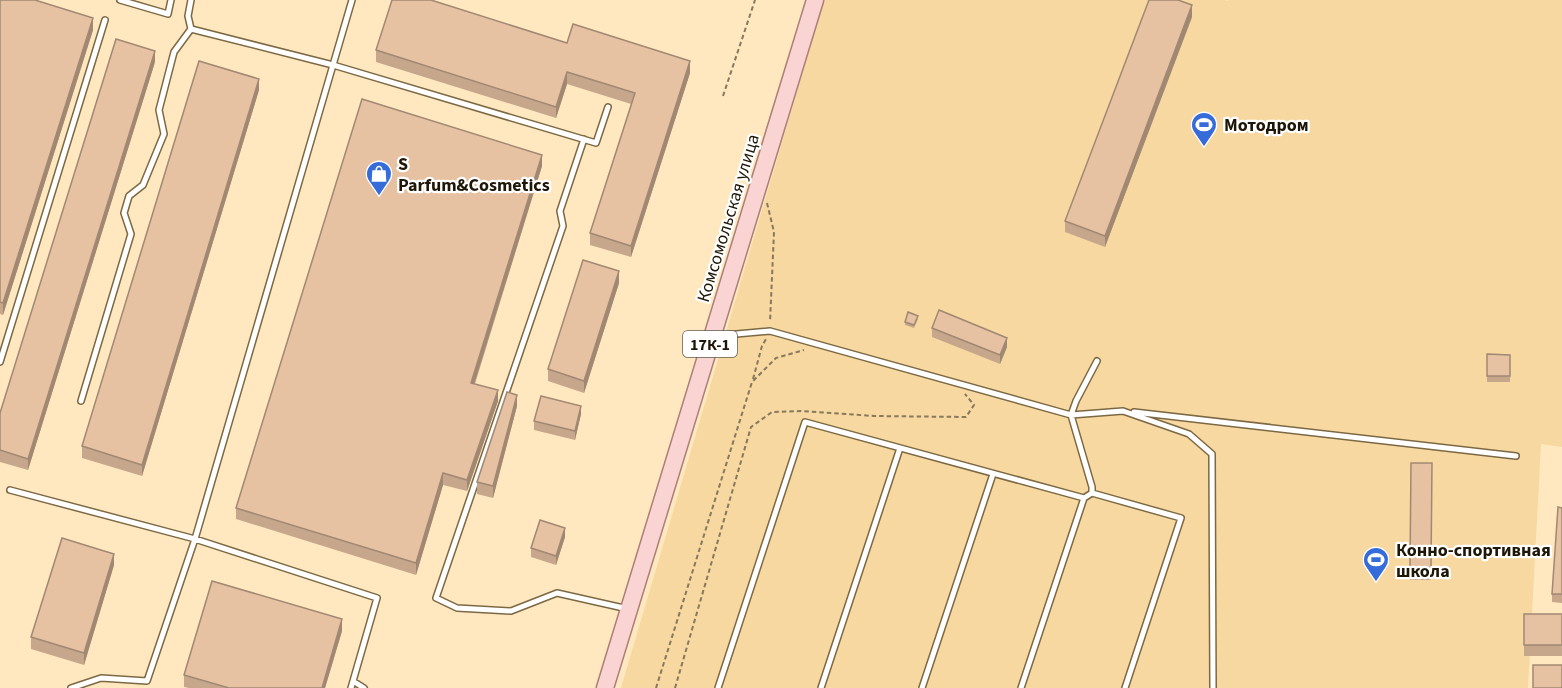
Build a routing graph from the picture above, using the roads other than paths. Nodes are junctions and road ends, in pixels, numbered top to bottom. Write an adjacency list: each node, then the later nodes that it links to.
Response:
1 (120, 0): 2 (lane)
2 (171, 0)
3 (191, 0): 7 (lane)
4 (352, 0): 8 (lane)
5 (816, 0): 11 (main road, Комсомольская улица / 17К-1)
6 (105, 20): 12 (lane)
7 (191, 29): 8 (lane); 14 (lane)
8 (333, 65): 10 (lane); 23 (lane)
9 (608, 107): 10 (lane)
10 (584, 140): 24 (lane)
11 (713, 336): 16 (lane); 24 (main road, Комсомольская улица / 17К-1)
12 (0, 362)
13 (1097, 362): 16 (lane)
14 (81, 401)
15 (1123, 411): 16 (lane); 18 (lane); 34 (lane)
16 (1071, 415): 21 (lane)
17 (900, 448): 19 (lane); 29 (lane); 30 (lane)
18 (1516, 456)
19 (993, 474): 22 (lane); 31 (lane)
20 (10, 490): 23 (lane)
21 (1092, 493): 22 (lane); 33 (lane)
22 (1084, 498): 32 (lane)
23 (195, 539): 25 (lane); 26 (lane)
24 (630, 610): 28 (main road, Комсомольская улица / 17К-1)
25 (352, 685): 27 (lane)
26 (70, 688)
27 (364, 688)
28 (605, 688)
29 (718, 688)
30 (821, 688)
31 (922, 688)
32 (1021, 688)
33 (1125, 688)
34 (1213, 688)

